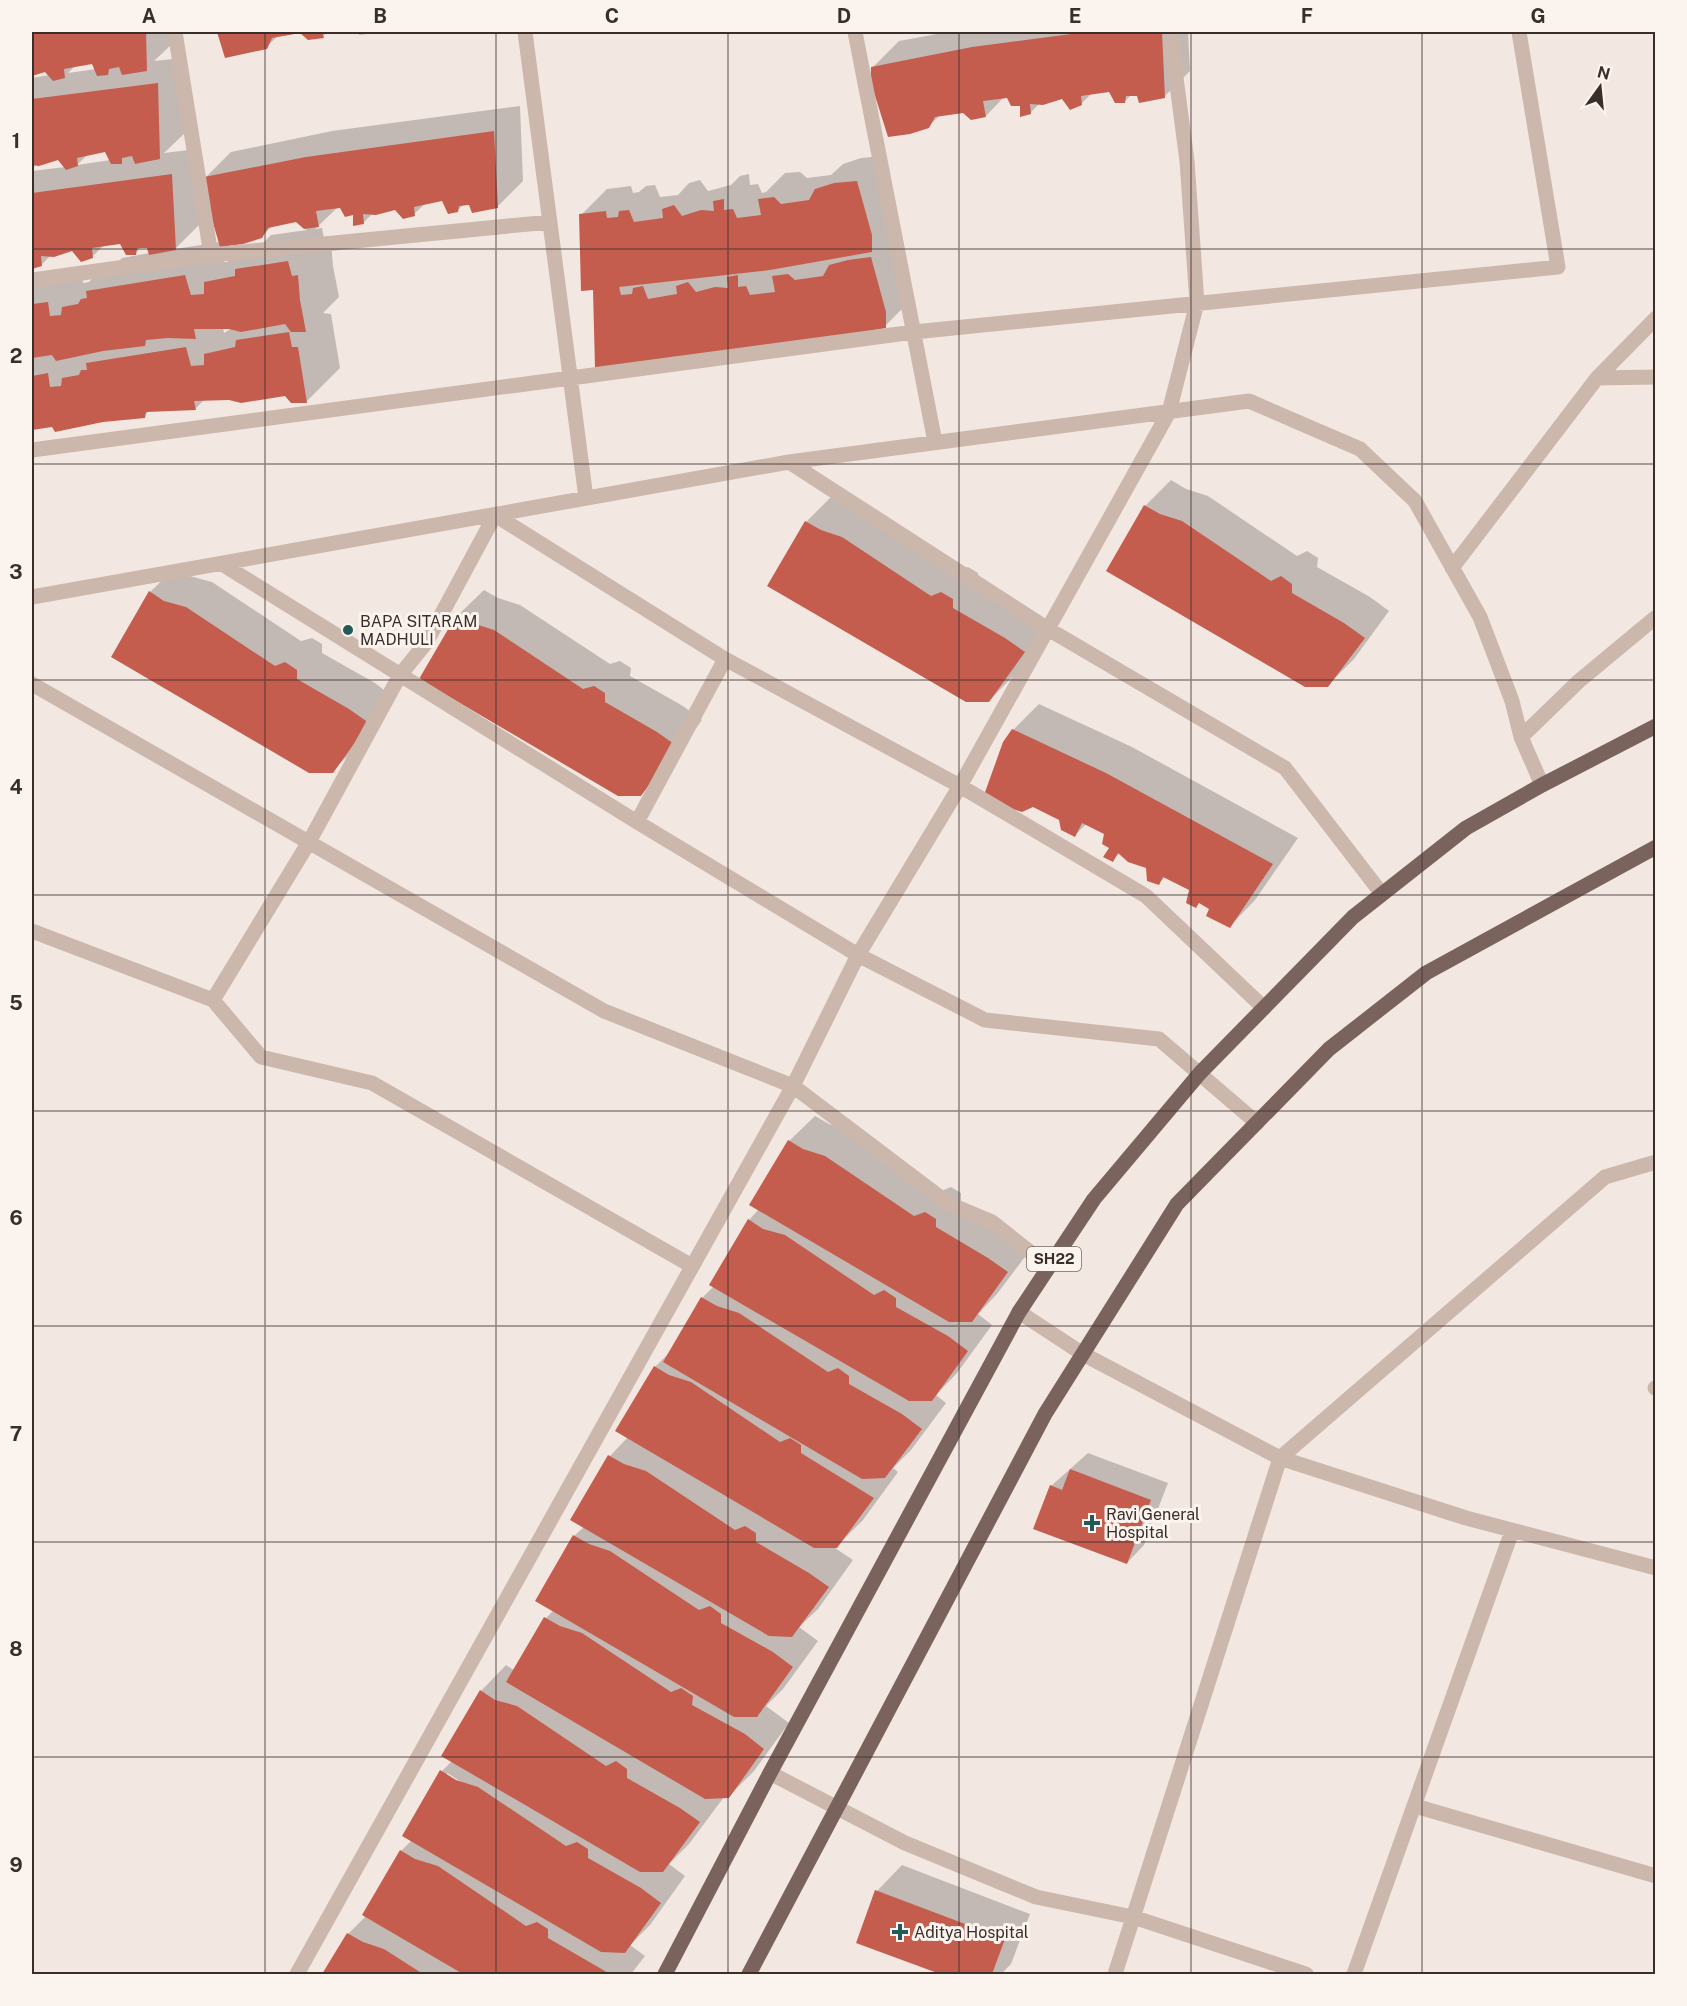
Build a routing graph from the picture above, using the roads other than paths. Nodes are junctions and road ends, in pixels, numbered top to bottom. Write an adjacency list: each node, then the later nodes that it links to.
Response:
1 (175, 32): 7 (street)
2 (525, 32): 6 (street)
3 (855, 32): 11 (street)
4 (1170, 32): 9 (street)
5 (1519, 32): 9 (street)
6 (550, 222): 7 (street); 13 (street)
7 (211, 255): 8 (street)
8 (32, 280)
9 (1197, 303): 11 (street); 15 (street)
10 (1656, 318): 14 (street)
11 (914, 332): 13 (street); 16 (street)
12 (1656, 376): 14 (street)
13 (570, 377): 17 (street); 19 (street)
14 (1597, 378): 22 (street)
15 (1169, 412): 16 (street); 22 (street); 25 (street)
16 (935, 442): 18 (street)
17 (32, 450)
18 (789, 462): 19 (street); 25 (street)
19 (586, 498): 20 (street)
20 (495, 515): 21 (street); 26 (street); 27 (street)
21 (222, 564): 23 (street); 27 (street)
22 (1452, 568): 30 (street)
23 (32, 597)
24 (1656, 617): 30 (street)
25 (1048, 628): 32 (street); 36 (street)
26 (725, 659): 32 (street); 33 (street)
27 (400, 675): 33 (street); 34 (street)
28 (32, 684): 34 (street)
29 (1656, 726): 31 (main road, SH22)
30 (1521, 737): 31 (street)
31 (1542, 785): 36 (main road, SH22)
32 (960, 786): 38 (street); 40 (street)
33 (637, 822): 38 (street)
34 (309, 842): 39 (street); 42 (street)
35 (1656, 847): 43 (main road)
36 (1382, 894): 40 (main road, SH22)
37 (32, 931): 39 (street)
38 (858, 955): 41 (street); 42 (street)
39 (213, 1000): 45 (street)
40 (1264, 1008): 41 (main road, SH22)
41 (1200, 1073): 43 (street); 46 (main road, SH22)
42 (793, 1086): 45 (street); 46 (street)
43 (1257, 1122): 48 (main road)
44 (1656, 1162): 49 (street)
45 (692, 1266): 57 (street)
46 (1049, 1267): 47 (main road, SH22)
47 (1019, 1312): 48 (street); 52 (main road, SH22)
48 (1083, 1354): 49 (street); 54 (main road)
49 (1280, 1458): 50 (street); 56 (street)
50 (1512, 1531): 51 (street); 53 (street)
51 (1656, 1568)
52 (770, 1773): 54 (street); 58 (main road, SH22)
53 (1414, 1806): 55 (street); 62 (street)
54 (837, 1808): 56 (street); 59 (main road)
55 (1656, 1876)
56 (1133, 1917): 60 (street); 61 (street)
57 (297, 1974)
58 (665, 1974)
59 (749, 1974)
60 (1115, 1974)
61 (1306, 1974)
62 (1354, 1974)

